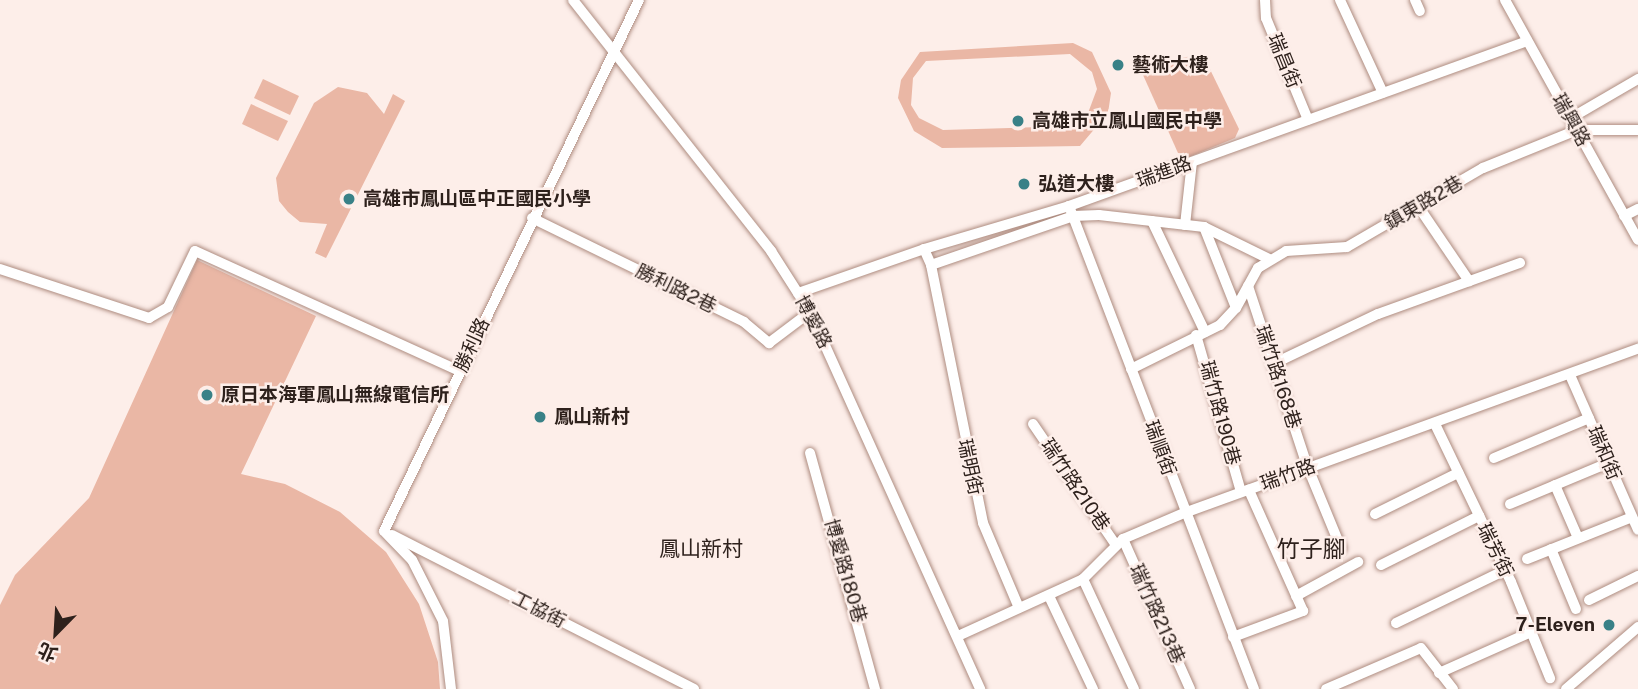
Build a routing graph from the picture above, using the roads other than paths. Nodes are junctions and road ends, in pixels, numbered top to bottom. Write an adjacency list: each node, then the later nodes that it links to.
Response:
1 (573, 0): 9 (street, 博愛路)
2 (639, 0): 9 (street, 勝利路)
3 (1265, 0): 13 (street, 瑞昌街)
4 (1340, 0): 11 (street)
5 (1415, 0): 7 (street)
6 (1505, 0): 8 (street, 瑞興路)
7 (1420, 11)
8 (1527, 41): 11 (street, 瑞進路); 12 (street, 瑞興路)
9 (614, 53): 21 (street, 勝利路); 33 (street, 博愛路)
10 (1638, 79): 12 (street)
11 (1383, 93): 13 (street, 瑞進路)
12 (1571, 118): 14 (street, 瑞興路)
13 (1308, 120): 16 (street, 瑞進路)
14 (1577, 130): 15 (street); 17 (street, 鎮東路2巷); 20 (street, 瑞興路)
15 (1638, 130)
16 (1192, 162): 19 (street, 瑞進路); 23 (street)
17 (1418, 206): 27 (street, 鎮東路2巷); 31 (street)
18 (1638, 209): 20 (street)
19 (1071, 211): 22 (street); 26 (street, 瑞進路); 29 (street); 39 (street, 瑞順街)
20 (1625, 216): 25 (street, 瑞興路)
21 (532, 218): 35 (street, 勝利路2巷); 40 (street, 勝利路)
22 (1153, 221): 23 (street); 36 (street, 瑞竹路190巷)
23 (1185, 225): 24 (street)
24 (1204, 227): 27 (street); 34 (street)
25 (1638, 240)
26 (924, 249): 29 (street, 瑞明街); 33 (street, 瑞進路)
27 (1269, 259): 32 (street)
28 (1520, 263): 31 (street)
29 (931, 265): 72 (street, 瑞明街)
30 (0, 269): 40 (street)
31 (1469, 281): 38 (street)
32 (1248, 286): 34 (street); 38 (street, 瑞竹路168巷)
33 (798, 293): 35 (street, 博愛路)
34 (1236, 308): 36 (street)
35 (810, 312): 77 (street, 博愛路)
36 (1200, 333): 39 (street); 51 (street, 瑞竹路190巷)
37 (1638, 349): 41 (street, 瑞竹路)
38 (1273, 363): 48 (street, 瑞竹路168巷)
39 (1131, 369): 53 (street, 瑞順街)
40 (460, 371): 58 (street, 勝利路)
41 (1570, 375): 42 (street, 瑞和街); 44 (street, 瑞竹路)
42 (1589, 418): 46 (street); 47 (street, 瑞和街)
43 (1033, 424): 60 (street, 瑞竹路210巷)
44 (1435, 424): 48 (street, 瑞竹路); 49 (street, 瑞芳街)
45 (810, 453): 83 (street, 博愛路180巷)
46 (1493, 458)
47 (1608, 463): 50 (street); 56 (street, 瑞和街)
48 (1308, 468): 51 (street, 瑞竹路); 61 (street, 瑞竹路168巷)
49 (1458, 473): 54 (street); 55 (street, 瑞芳街)
50 (1555, 485): 52 (street); 59 (street)
51 (1245, 491): 53 (street, 瑞竹路); 70 (street, 瑞竹路190巷)
52 (1510, 504)
53 (1184, 513): 60 (street, 瑞竹路); 78 (street, 瑞順街)
54 (1375, 514)
55 (1479, 516): 65 (street); 66 (street, 瑞芳街)
56 (1632, 517): 57 (street, 瑞和街); 59 (street)
57 (1638, 530)
58 (384, 531): 81 (street); 82 (street, 工協街)
59 (1578, 538): 62 (street)
60 (1120, 542): 68 (street, 瑞竹路); 87 (street, 瑞竹路213巷)
61 (1341, 548)
62 (1551, 549): 63 (street); 73 (street)
63 (1528, 559)
64 (1358, 562): 70 (street)
65 (1381, 565)
66 (1505, 570): 74 (street); 76 (street, 瑞芳街)
67 (1638, 576): 71 (street)
68 (1083, 579): 69 (street, 瑞竹路); 86 (street)
69 (1049, 596): 72 (street, 瑞竹路); 85 (street)
70 (1296, 596): 78 (street)
71 (1589, 600)
72 (1018, 608): 77 (street, 瑞竹路)
73 (1576, 609)
74 (1396, 622)
75 (1638, 626): 91 (street)
76 (1531, 632): 79 (street); 80 (street, 瑞芳街)
77 (958, 636): 84 (street, 博愛路)
78 (1233, 637): 88 (street, 瑞順街)
79 (1439, 673): 89 (street); 90 (street)
80 (1550, 678)
81 (451, 689)
82 (694, 689)
83 (876, 689)
84 (980, 689)
85 (1093, 689)
86 (1134, 689)
87 (1190, 689)
88 (1254, 689)
89 (1326, 689)
90 (1453, 689)
91 (1566, 689)

